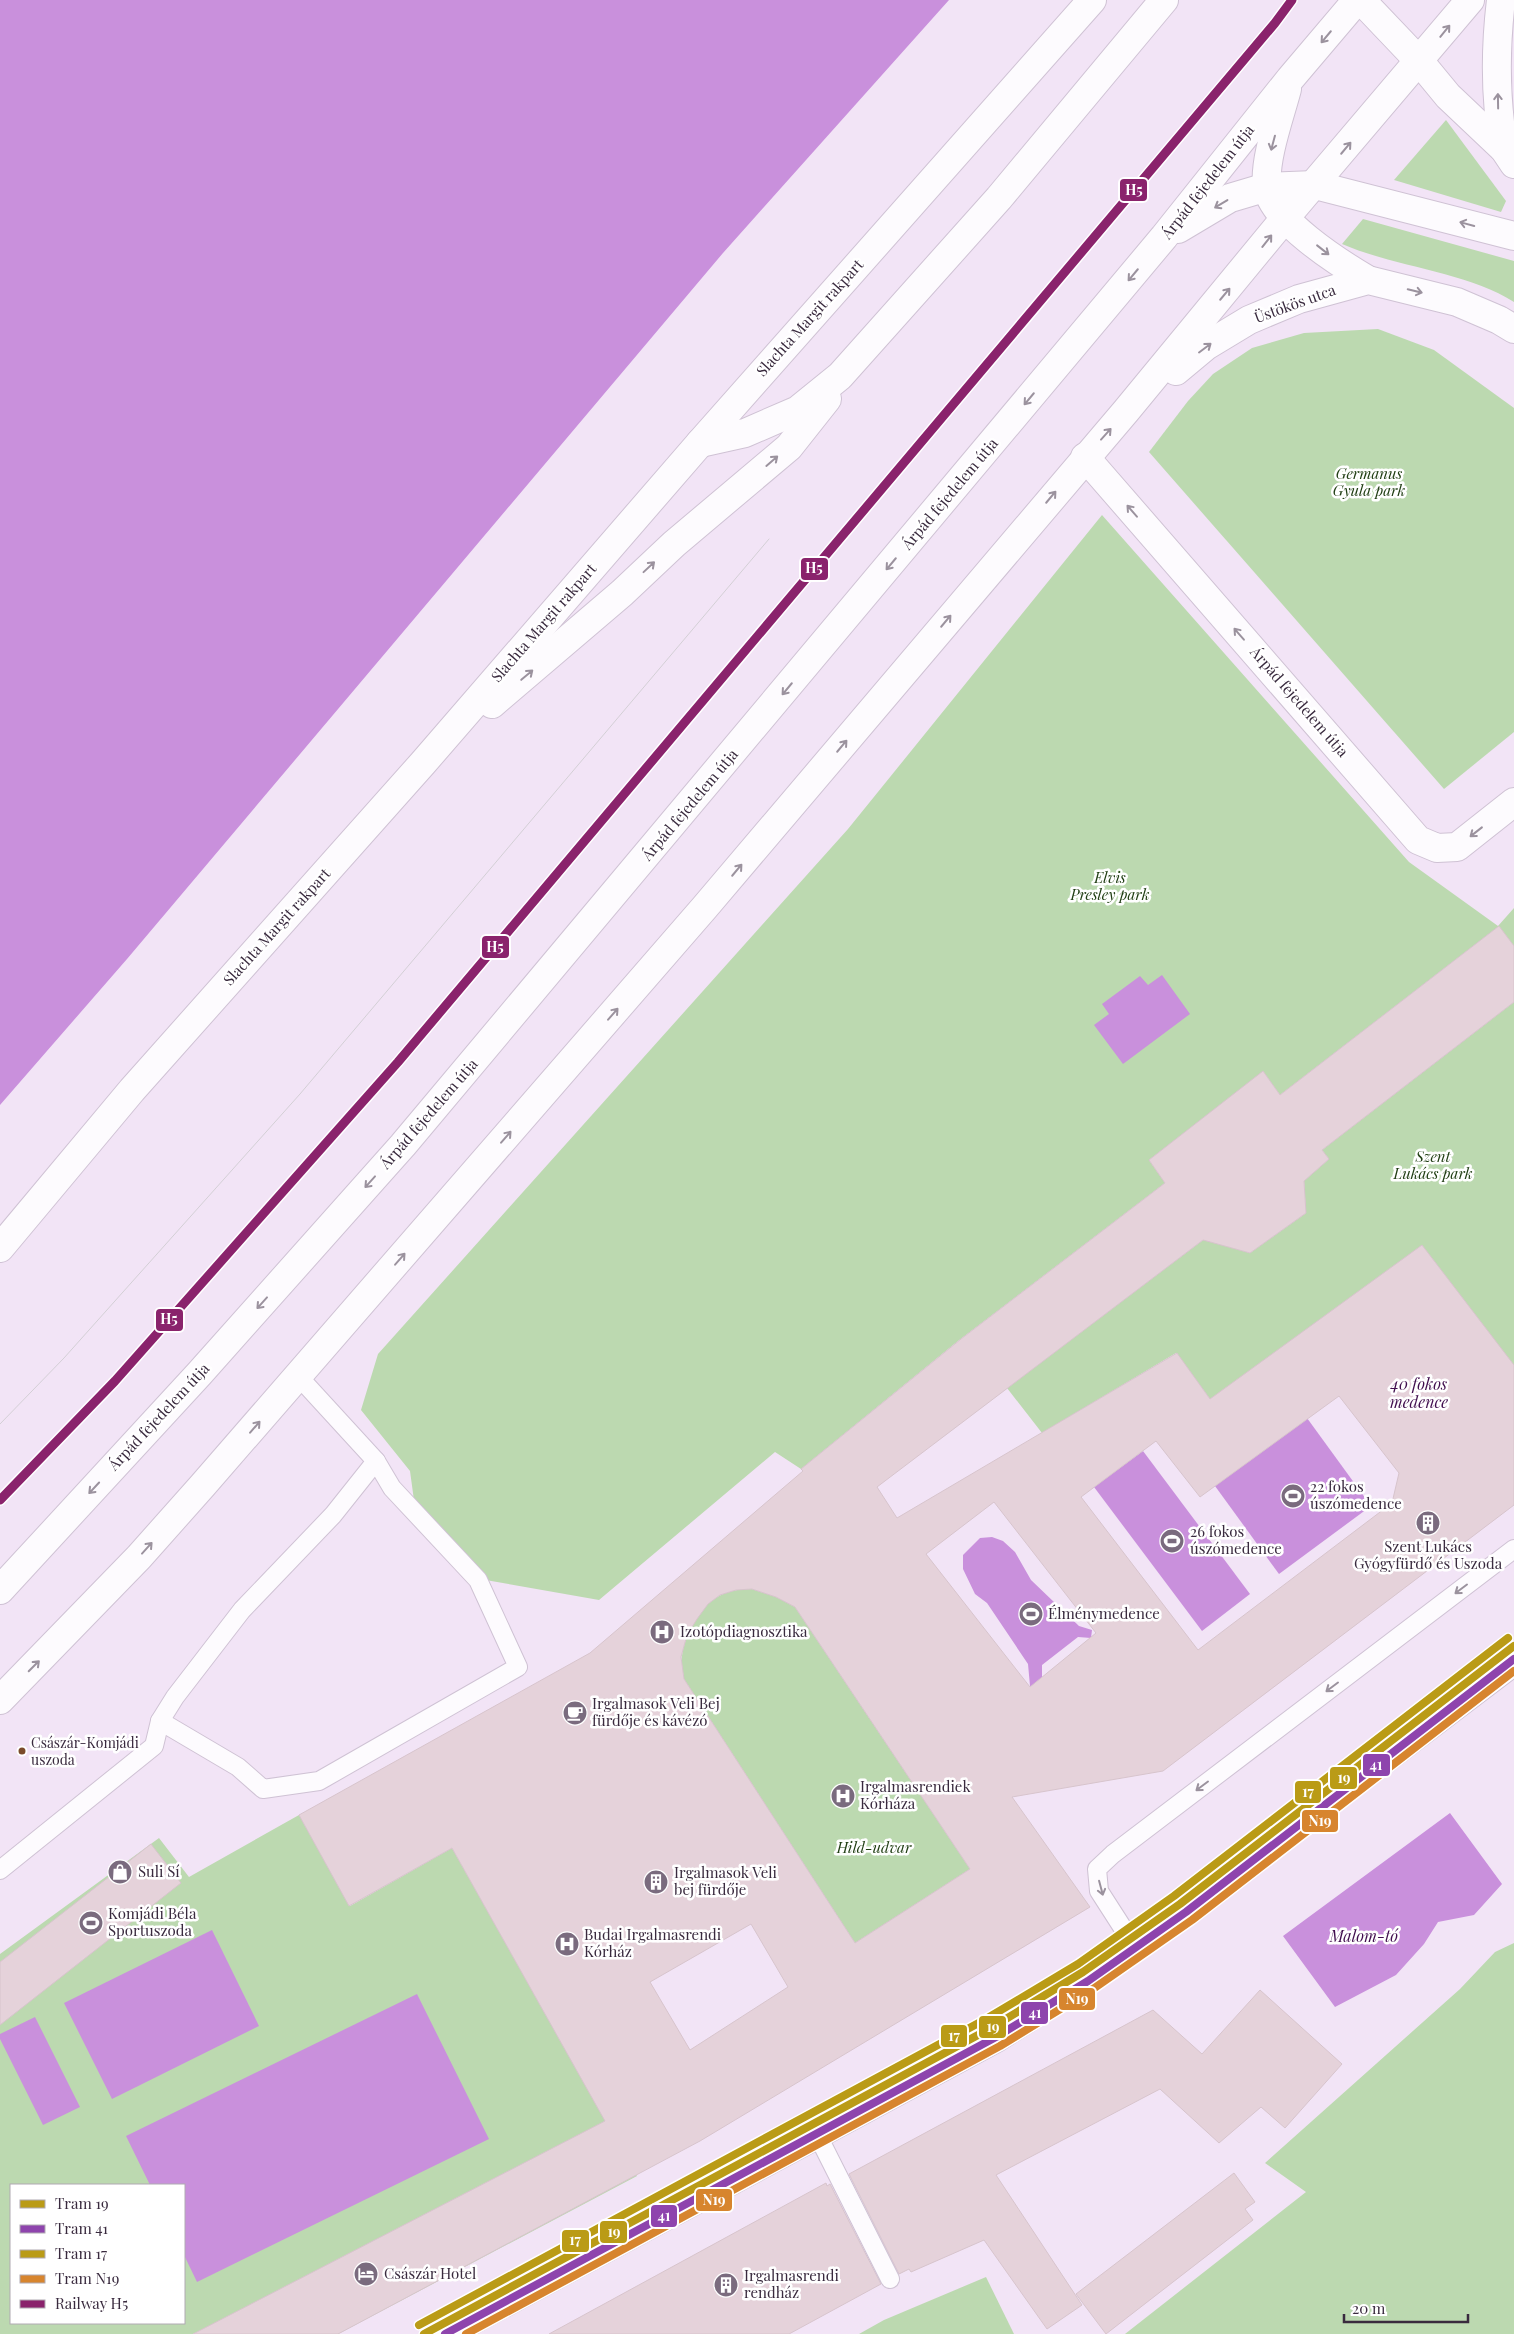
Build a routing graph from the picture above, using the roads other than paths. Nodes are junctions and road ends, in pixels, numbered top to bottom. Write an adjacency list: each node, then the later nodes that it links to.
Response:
1 (1092, 0): 18 (main road, Slachta Margit rakpart)
2 (1164, 0): 16 (main road)
3 (1359, 0): 6 (main road); 7 (main road, Árpád fejedelem útja, one-way to 7)
4 (1470, 0): 6 (main road, one-way to 4)
5 (1500, 0): 8 (main road, one-way to 5)
6 (1420, 62): 8 (main road); 9 (main road, one-way to 6)
7 (1290, 79): 10 (main road, one-way to 10); 13 (main road, Árpád fejedelem útja)
8 (1509, 157)
9 (1314, 186): 10 (main road); 11 (main road); 12 (main road, one-way to 9)
10 (1267, 187): 11 (main road); 13 (main road, one-way to 13)
11 (1285, 218): 14 (main road, one-way to 14); 17 (main road, one-way to 11)
12 (1514, 236)
13 (1164, 237): 26 (main road, Árpád fejedelem útja, one-way to 26)
14 (1368, 280): 15 (main road, Üstökös utca, one-way to 15); 17 (main road, Üstökös utca, one-way to 14)
15 (1514, 330)
16 (840, 376): 18 (main road); 20 (main road, one-way to 16)
17 (1126, 411): 19 (main road, one-way to 17)
18 (700, 443): 20 (main road, Slachta Margit rakpart)
19 (1085, 457): 21 (main road, Árpád fejedelem útja, one-way to 19); 23 (main road, one-way to 19)
20 (423, 763): 22 (main road, Slachta Margit rakpart)
21 (1514, 802)
22 (0, 1248)
23 (299, 1377): 24 (lane); 28 (main road, one-way to 23)
24 (376, 1461): 29 (lane); 29 (lane)
25 (1514, 1549): 31 (lane, one-way to 31)
26 (0, 1590)
27 (1514, 1661): 31 (main road)
28 (0, 1700)
29 (160, 1721): 30 (lane)
30 (0, 1870)
31 (1135, 1947): 32 (main road)
32 (817, 2134): 33 (lane); 34 (main road)
33 (890, 2279)
34 (446, 2334)

